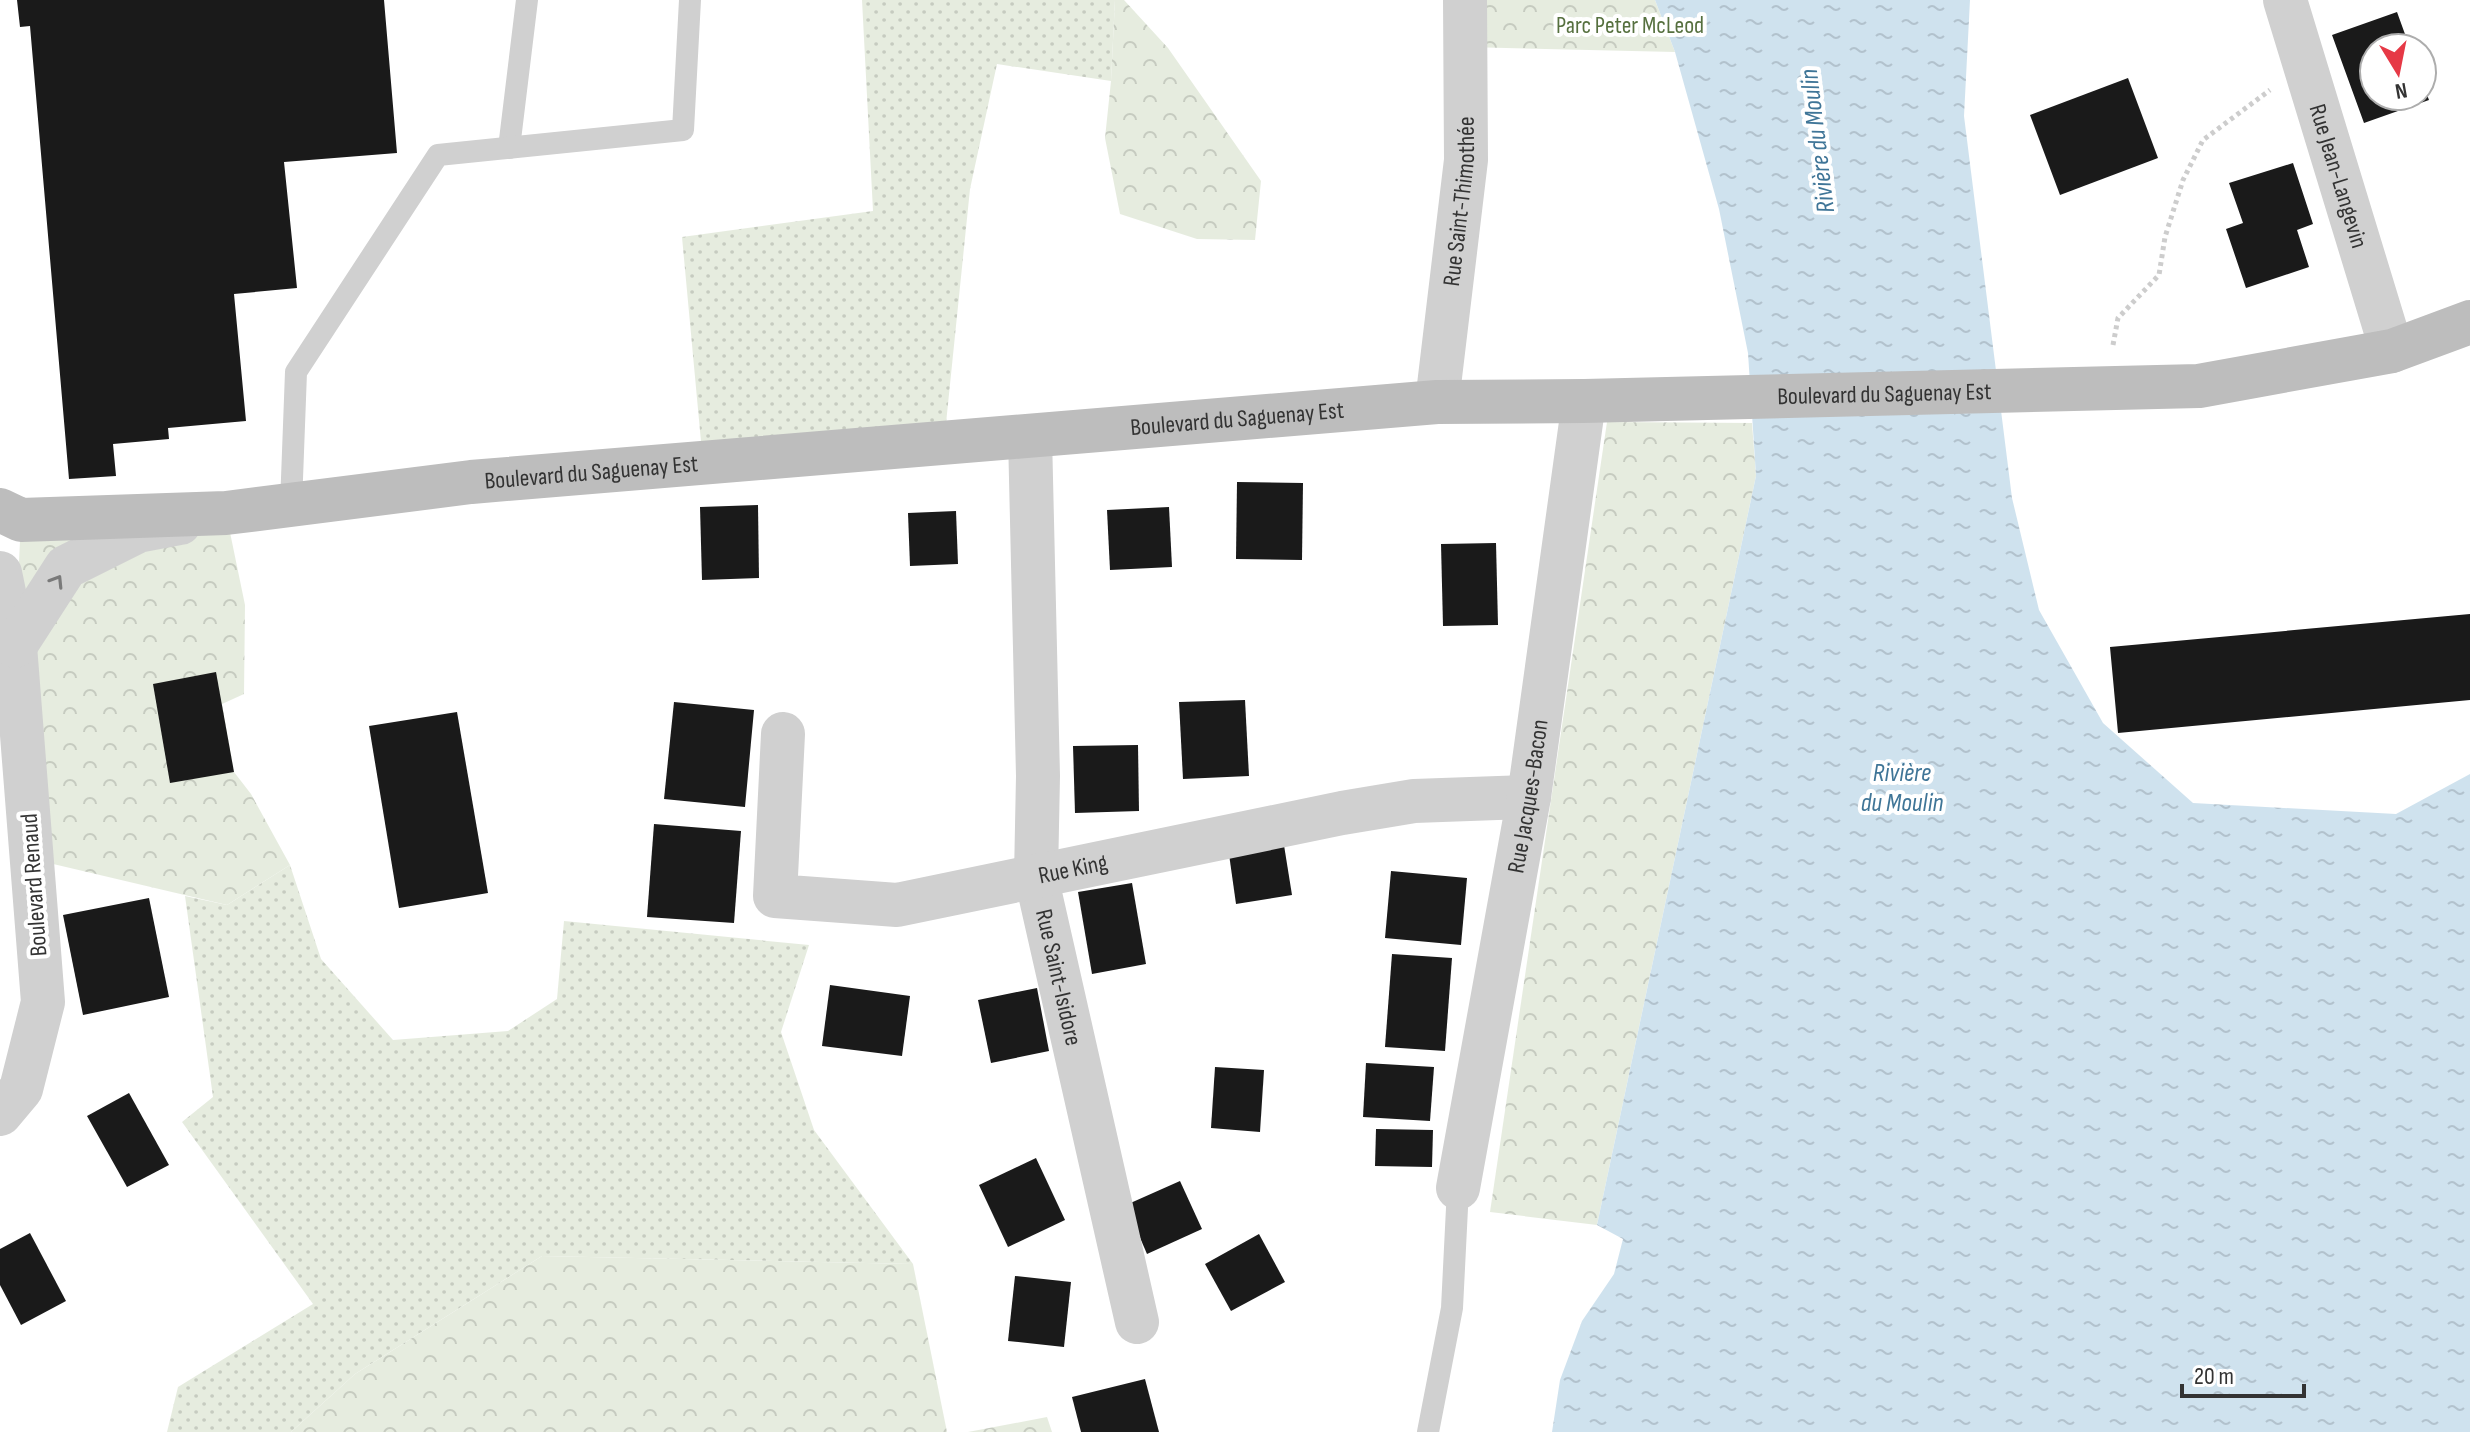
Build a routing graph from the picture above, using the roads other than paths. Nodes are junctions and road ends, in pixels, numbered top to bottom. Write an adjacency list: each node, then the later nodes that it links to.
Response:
1 (527, 0): 5 (lane)
2 (690, 0): 5 (lane)
3 (1465, 0): 9 (street, Rue Saint-Thimothée)
4 (2285, 0): 7 (street, Rue Jean-Langevin)
5 (509, 148): 11 (lane)
6 (2470, 322): 7 (main road, Boulevard du Saguenay Est)
7 (2392, 351): 8 (main road, Boulevard du Saguenay Est)
8 (1584, 401): 9 (main road, Boulevard du Saguenay Est); 17 (street, Rue Jacques-Bacon)
9 (1437, 402): 10 (main road, Boulevard du Saguenay Est)
10 (1030, 436): 11 (main road, Boulevard du Saguenay Est); 18 (street, Rue Saint-Isidore)
11 (291, 505): 13 (main road, Boulevard du Saguenay Est)
12 (0, 510): 13 (main road, Boulevard du Saguenay Est)
13 (226, 513): 15 (street, one-way to 13)
14 (0, 573): 15 (street, Boulevard Renaud)
15 (15, 646): 19 (street, Boulevard Renaud)
16 (783, 734): 18 (street, Rue King)
17 (1529, 797): 18 (street, Rue King); 20 (street, Rue Jacques-Bacon)
18 (1036, 876): 21 (street, Rue Saint-Isidore)
19 (0, 1114)
20 (1458, 1188): 22 (lane)
21 (1137, 1322)
22 (1428, 1432)

